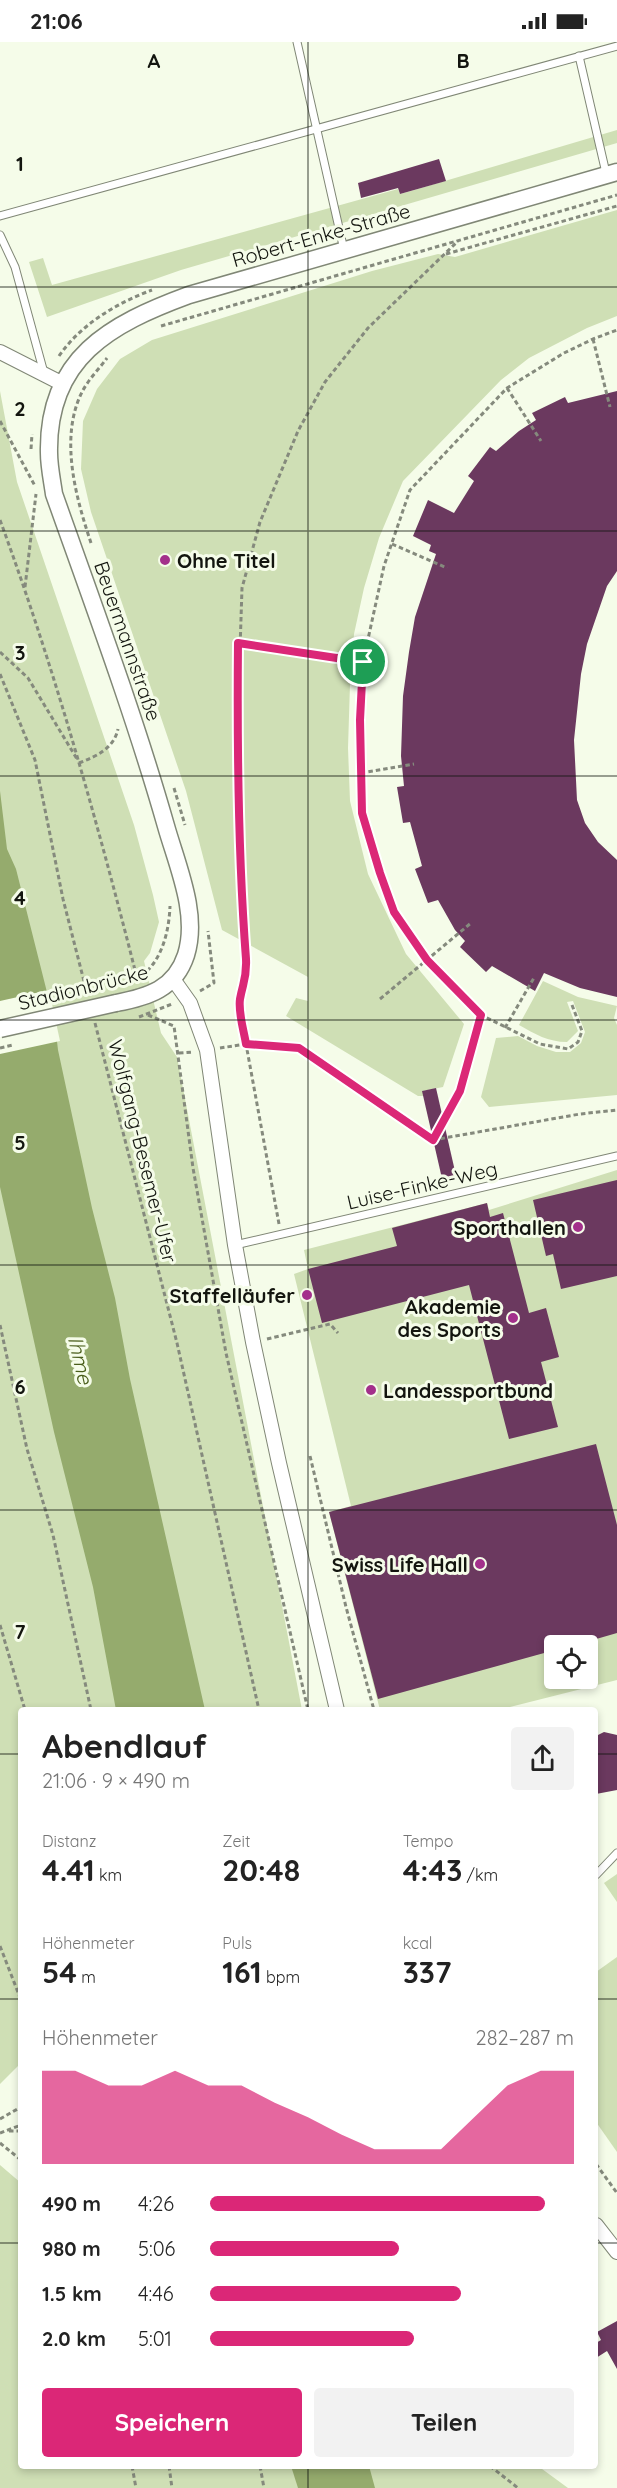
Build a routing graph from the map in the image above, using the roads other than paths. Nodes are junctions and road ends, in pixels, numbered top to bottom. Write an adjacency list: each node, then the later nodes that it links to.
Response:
1 (297, 42): 4 (lane)
2 (617, 46): 3 (lane)
3 (579, 56): 4 (lane); 5 (lane)
4 (317, 127): 6 (lane); 8 (lane)
5 (611, 173): 8 (street, Robert-Enke-Straße)
6 (0, 216)
7 (0, 235): 10 (lane)
8 (344, 250): 11 (street, Robert-Enke-Straße)
9 (0, 352): 10 (street)
10 (45, 376): 11 (street)
11 (63, 384): 12 (street, Beuermannstraße)
12 (173, 979): 13 (street, Stadionbrücke, bridge); 15 (street)
13 (0, 1029)
14 (617, 1156): 15 (lane, Luise-Finke-Weg)
15 (235, 1245): 16 (street)
16 (336, 1707)
17 (617, 1853): 18 (lane)
18 (598, 1873)
19 (598, 2228): 20 (street)
20 (617, 2252)

